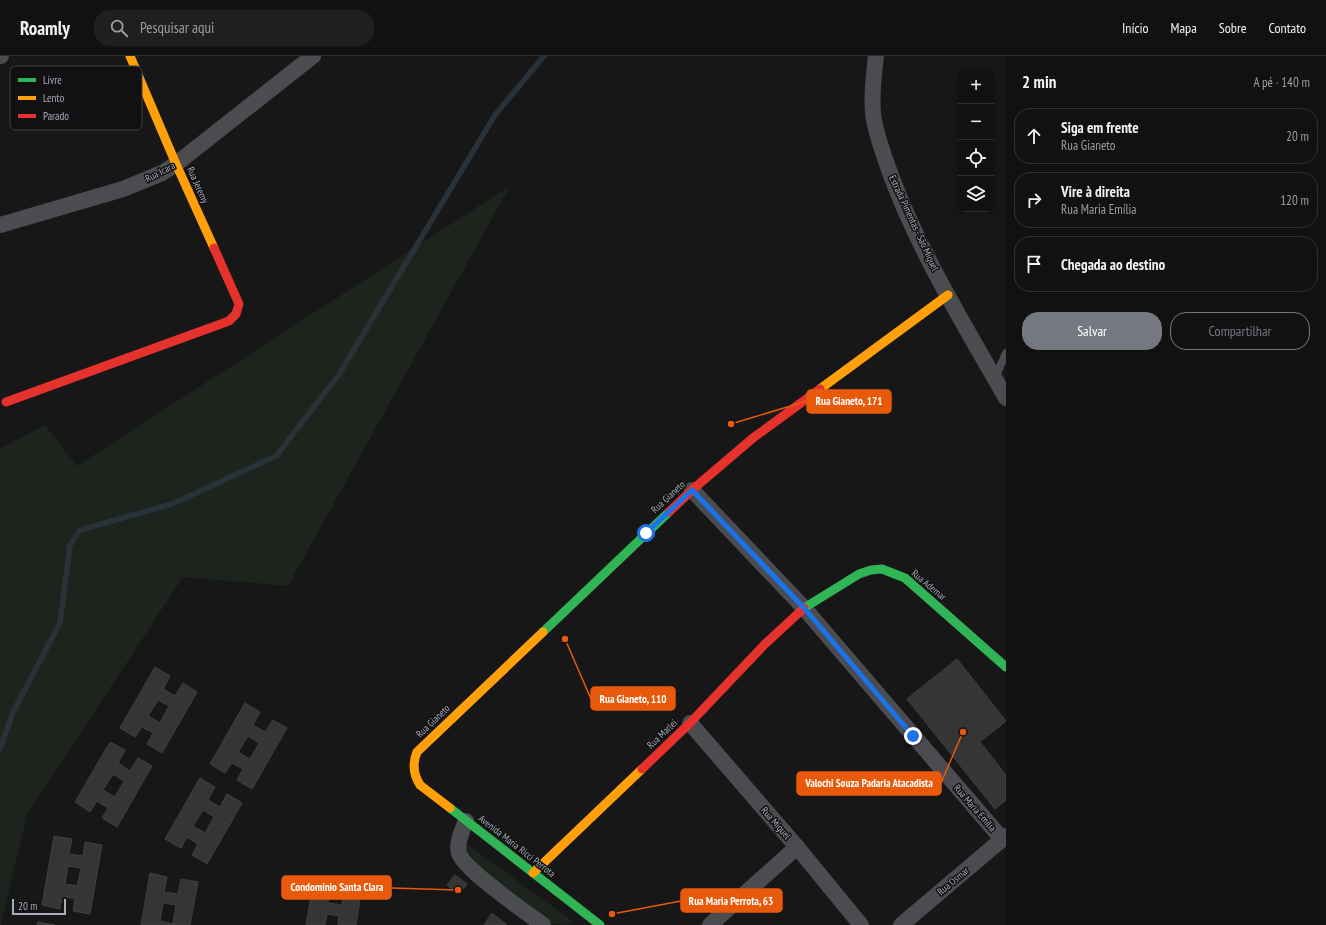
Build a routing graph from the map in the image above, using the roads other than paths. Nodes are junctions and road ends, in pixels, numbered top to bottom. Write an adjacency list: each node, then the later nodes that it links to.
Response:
1 (130, 56): 4 (street, Rua Jeremy)
2 (312, 56): 6 (street, Rua Icara)
3 (876, 56): 8 (street, Estrada Pimentas - São Miguel)
4 (134, 66)
5 (142, 84): 6 (street, Rua Jeremy)
6 (176, 164): 7 (street, Rua Icara); 12 (street, Rua Jeremy)
7 (0, 225)
8 (948, 295): 10 (street, Estrada Pimentas - São Miguel); 13 (street, Rua Gianeto)
9 (1006, 353): 10 (lane)
10 (994, 378): 11 (street, Estrada Pimentas - São Miguel)
11 (1006, 398)
12 (6, 402)
13 (692, 490): 14 (street, Rua Maria Emília); 17 (street, Rua Gianeto)
14 (804, 608): 15 (street, Rua Ademar); 16 (street, Rua Marlei); 19 (street, Rua Maria Emília)
15 (1006, 667)
16 (690, 723): 20 (street, Rua Miguel); 21 (street, Rua Marlei)
17 (420, 785): 18 (street, Avenida Maria Ricci Perrota)
18 (466, 821): 21 (street, Avenida Maria Ricci Perrota); 23 (street)
19 (1004, 838): 26 (street, Rua Osmar)
20 (797, 847): 24 (street); 25 (street, Rua Miguel)
21 (533, 873): 22 (street, Avenida Maria Ricci Perrota)
22 (591, 923)
23 (543, 925)
24 (710, 925)
25 (861, 925)
26 (901, 925)

